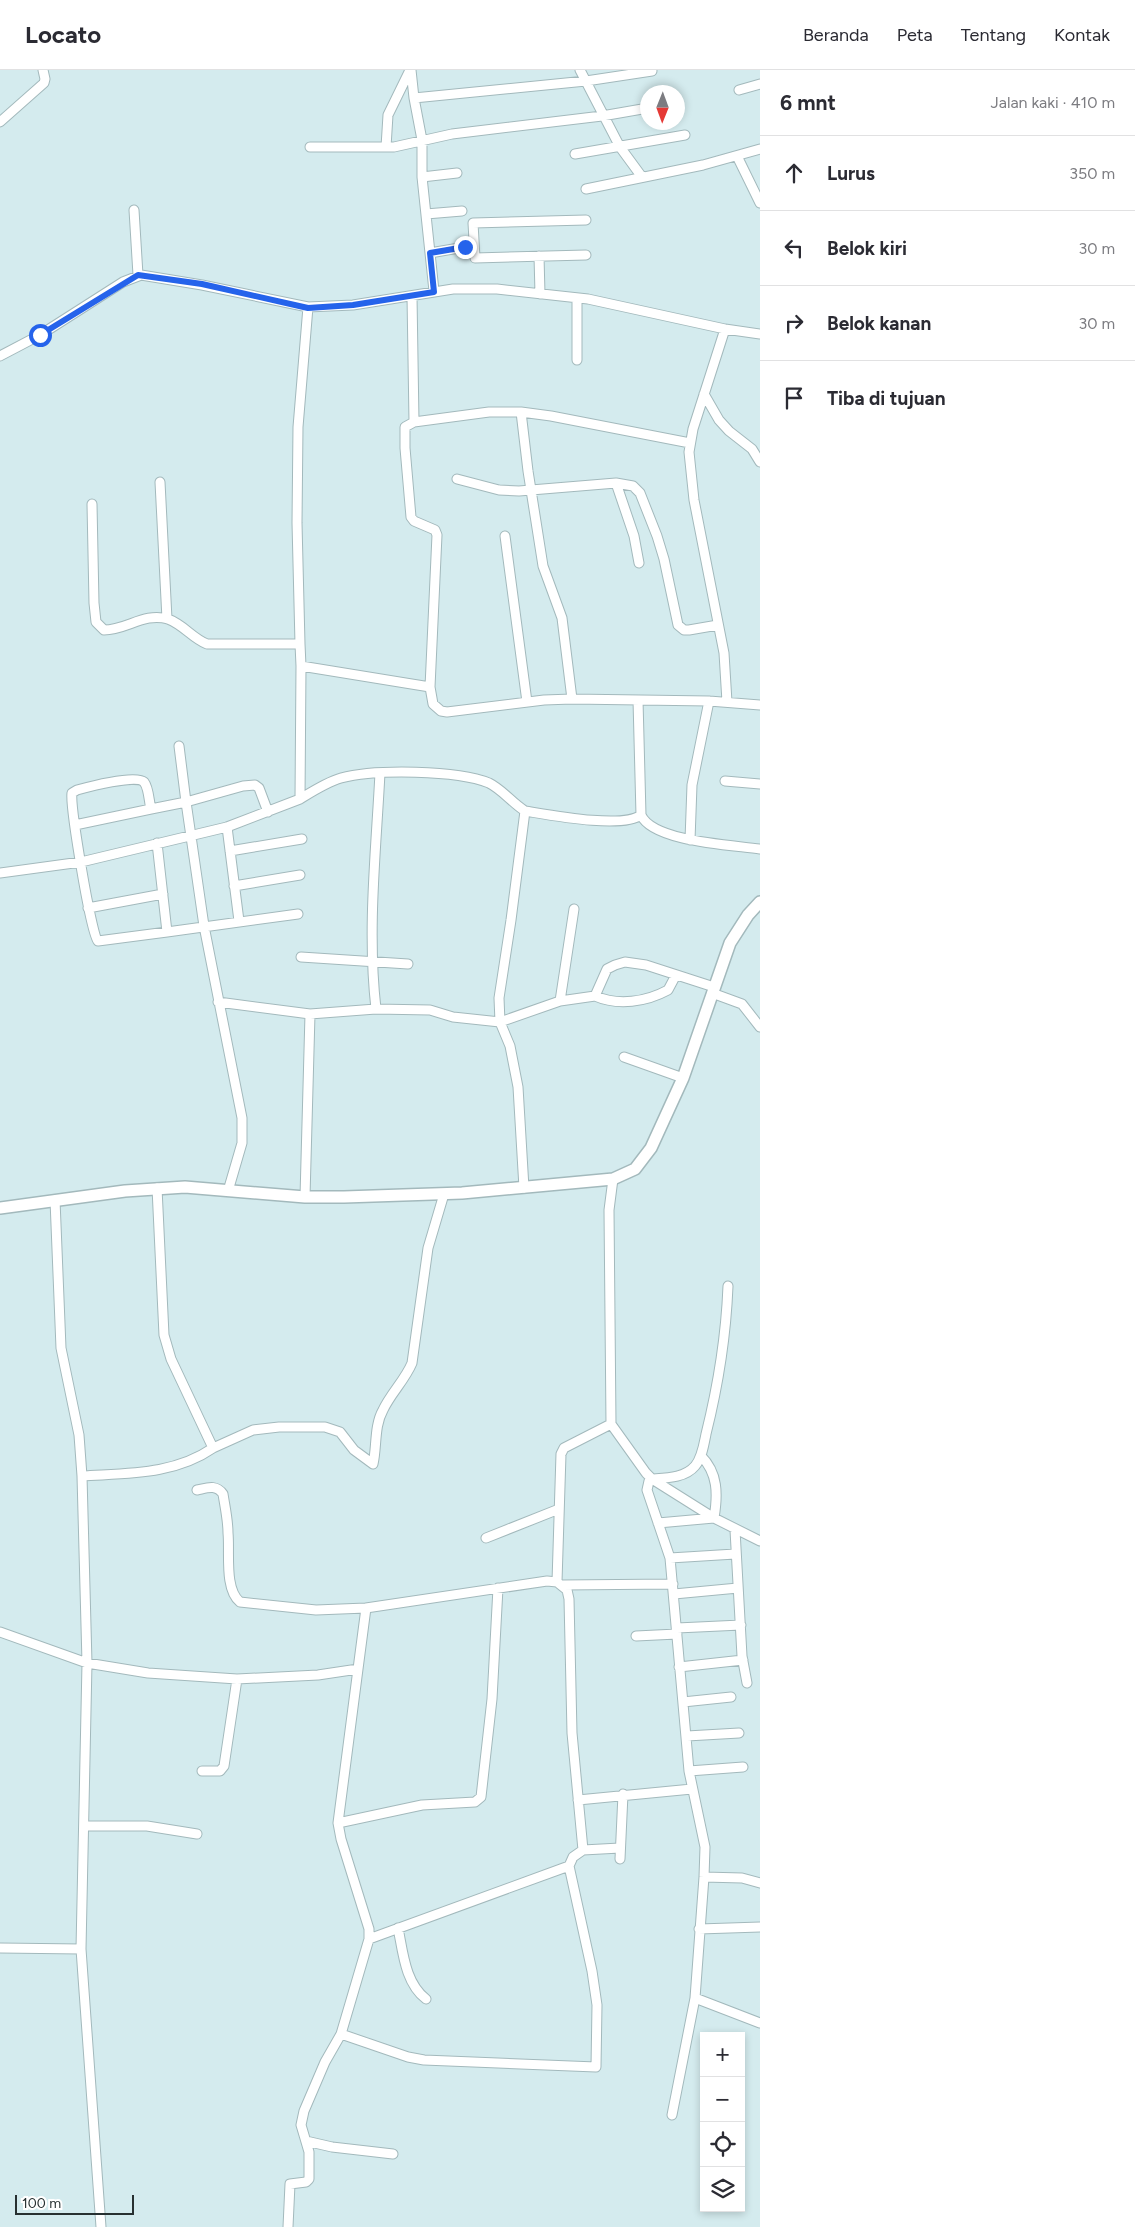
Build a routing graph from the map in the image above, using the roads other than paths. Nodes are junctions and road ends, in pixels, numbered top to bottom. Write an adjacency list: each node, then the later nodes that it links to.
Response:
1 (43, 70): 11 (street)
2 (411, 70): 8 (street); 15 (street)
3 (580, 70): 5 (street)
4 (652, 72): 5 (street)
5 (586, 81): 8 (street); 10 (street)
6 (760, 84): 7 (street)
7 (738, 90)
8 (414, 98): 13 (street)
9 (640, 109): 10 (street)
10 (602, 116): 13 (street); 16 (street)
11 (0, 122)
12 (684, 135): 16 (street)
13 (422, 140): 15 (street); 21 (street)
14 (310, 147): 15 (street)
15 (386, 147)
16 (620, 147): 18 (street); 22 (street)
17 (760, 149): 19 (street)
18 (576, 154)
19 (737, 156): 22 (street); 24 (street)
20 (457, 173): 21 (street)
21 (422, 177): 27 (street)
22 (642, 177): 23 (street)
23 (586, 190)
24 (760, 203)
25 (134, 210): 33 (street)
26 (462, 211): 27 (street)
27 (426, 214): 30 (street)
28 (586, 220): 32 (street)
29 (465, 247): 30 (street)
30 (430, 253): 34 (street)
31 (586, 255): 32 (street)
32 (539, 256): 35 (street)
33 (138, 275): 38 (street); 41 (street)
34 (434, 292): 35 (street); 36 (street)
35 (540, 294): 37 (street)
36 (412, 296): 38 (street); 45 (street)
37 (577, 298): 39 (street); 42 (street)
38 (308, 308): 57 (street)
39 (725, 329): 40 (street); 43 (street)
40 (760, 334)
41 (0, 356)
42 (577, 360)
43 (704, 394): 46 (street); 47 (street)
44 (521, 412): 45 (street); 46 (street); 51 (street)
45 (414, 422): 59 (street)
46 (690, 443): 56 (street)
47 (760, 462)
48 (457, 480): 51 (street)
49 (160, 482): 55 (street)
50 (616, 483): 51 (street); 54 (street); 56 (street)
51 (532, 492): 60 (street)
52 (92, 504): 55 (street)
53 (505, 536): 63 (street)
54 (639, 562)
55 (167, 619): 57 (street)
56 (718, 625): 64 (street)
57 (300, 644): 58 (street)
58 (300, 666): 59 (street); 70 (street)
59 (430, 687): 63 (street)
60 (572, 699): 61 (street); 63 (street)
61 (638, 700): 62 (street); 75 (street)
62 (709, 701): 64 (street); 80 (street)
63 (527, 702)
64 (726, 702): 65 (street)
65 (760, 705)
66 (179, 746): 71 (street)
67 (380, 773): 70 (street); 73 (street); 97 (street)
68 (725, 781): 69 (street)
69 (760, 784)
70 (300, 799): 74 (street)
71 (186, 802): 72 (street); 74 (street); 78 (street)
72 (151, 809): 76 (street); 76 (street)
73 (525, 811): 75 (street); 106 (street)
74 (268, 812): 77 (street)
75 (641, 815): 80 (street)
76 (75, 825): 84 (street)
77 (227, 827): 78 (street); 83 (street)
78 (192, 835): 81 (street); 94 (street)
79 (302, 839): 83 (street)
80 (690, 840): 82 (street)
81 (157, 843): 84 (street); 88 (street)
82 (760, 849)
83 (230, 851): 87 (street)
84 (81, 862): 85 (street); 90 (street)
85 (0, 873)
86 (300, 875): 87 (street)
87 (234, 886): 93 (street)
88 (163, 894): 90 (street); 95 (street)
89 (760, 902): 100 (street)
90 (88, 908): 95 (street)
91 (574, 909): 102 (street)
92 (298, 914): 93 (street)
93 (239, 921): 94 (street)
94 (204, 926): 95 (street); 103 (street)
95 (167, 932)
96 (301, 957): 97 (street)
97 (373, 961): 98 (street); 104 (street)
98 (408, 964)
99 (676, 975): 100 (street); 101 (street); 101 (street)
100 (713, 990): 107 (street); 109 (street)
101 (595, 996): 102 (street)
102 (560, 1001): 106 (street)
103 (218, 1002): 105 (street); 113 (street)
104 (376, 1009): 105 (street); 106 (street)
105 (310, 1014): 115 (street)
106 (500, 1022): 112 (street)
107 (760, 1027)
108 (624, 1057): 109 (street)
109 (683, 1078): 110 (street)
110 (613, 1179): 112 (street); 119 (street)
111 (157, 1188): 113 (street); 116 (street); 120 (street)
112 (524, 1188): 114 (street)
113 (228, 1191): 115 (street)
114 (444, 1194): 115 (street); 120 (street)
115 (306, 1197)
116 (55, 1200): 117 (street); 122 (street)
117 (0, 1208)
118 (728, 1286): 121 (street)
119 (611, 1424): 123 (street); 125 (street)
120 (213, 1448): 122 (street)
121 (701, 1456): 123 (street); 126 (street)
122 (82, 1476): 144 (street)
123 (652, 1479): 126 (street); 127 (street)
124 (197, 1490): 138 (street)
125 (559, 1509): 129 (street); 133 (street)
126 (714, 1518): 127 (street); 128 (street)
127 (658, 1523): 132 (street)
128 (735, 1530): 130 (street); 131 (street)
129 (486, 1538)
130 (760, 1541)
131 (735, 1554): 132 (street); 136 (street)
132 (670, 1558): 134 (street)
133 (559, 1583): 134 (street); 135 (street); 158 (street)
134 (673, 1584): 137 (street)
135 (498, 1588): 138 (street); 159 (street)
136 (738, 1588): 137 (street); 139 (street)
137 (674, 1594): 140 (street)
138 (366, 1608): 146 (street)
139 (741, 1625): 140 (street); 143 (street)
140 (677, 1631): 142 (street); 145 (street)
141 (0, 1632): 144 (street)
142 (636, 1636)
143 (743, 1660): 145 (street); 148 (street)
144 (87, 1663): 147 (street); 160 (street)
145 (679, 1666): 150 (street)
146 (358, 1669): 147 (street); 159 (street)
147 (237, 1679): 154 (street)
148 (747, 1683)
149 (731, 1697): 150 (street)
150 (683, 1702): 152 (street)
151 (739, 1733): 152 (street)
152 (687, 1736): 155 (street)
153 (743, 1767): 155 (street)
154 (202, 1771)
155 (689, 1771): 156 (street)
156 (692, 1789): 157 (street); 166 (street)
157 (623, 1794): 158 (street); 162 (street)
158 (578, 1800): 163 (street)
159 (338, 1822): 171 (street)
160 (84, 1826): 161 (street); 173 (street)
161 (197, 1834)
162 (620, 1848): 163 (street); 164 (street)
163 (583, 1850): 165 (street)
164 (620, 1859)
165 (570, 1866): 169 (street); 177 (street)
166 (704, 1877): 167 (street); 170 (street)
167 (760, 1883)
168 (760, 1927): 170 (street)
169 (398, 1928): 171 (street); 175 (street)
170 (699, 1929): 174 (street)
171 (369, 1939): 177 (street)
172 (0, 1948): 173 (street)
173 (81, 1948): 181 (street)
174 (695, 1998): 176 (street); 178 (street)
175 (426, 1999)
176 (760, 2023)
177 (341, 2034): 179 (street)
178 (672, 2115)
179 (306, 2141): 180 (street); 182 (street)
180 (393, 2154)
181 (101, 2227)
182 (288, 2227)

